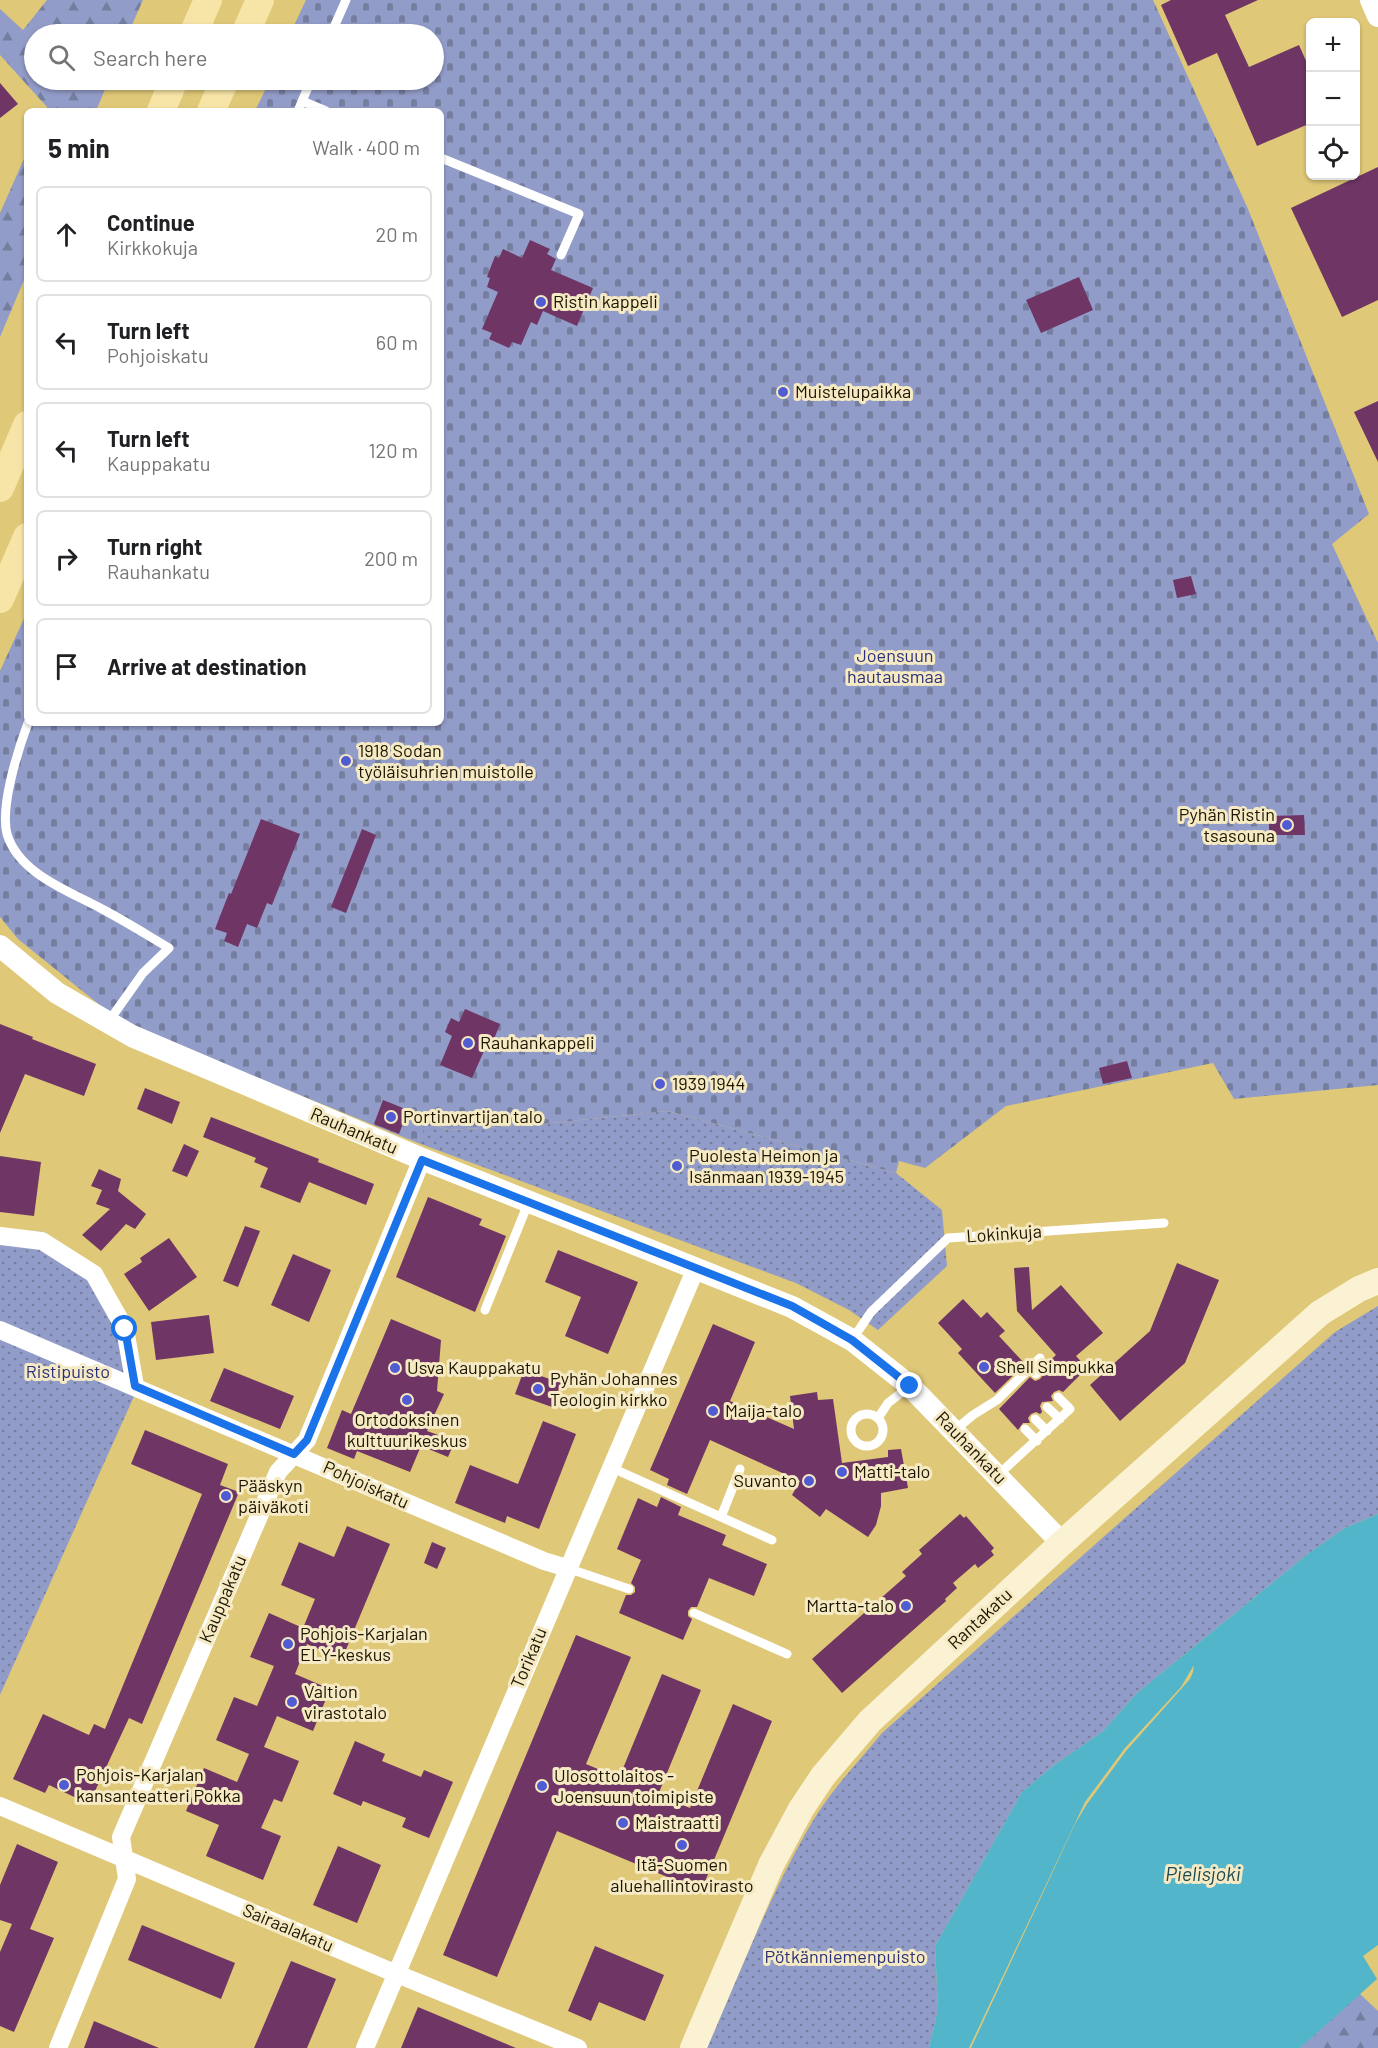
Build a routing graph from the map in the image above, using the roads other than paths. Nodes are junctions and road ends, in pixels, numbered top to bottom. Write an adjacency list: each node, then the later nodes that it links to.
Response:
1 (208, 0): 6 (main road)
2 (260, 0): 7 (main road)
3 (346, 0): 8 (lane)
4 (1371, 0): 5 (street)
5 (1378, 16)
6 (197, 24)
7 (249, 24)
8 (335, 24)
9 (170, 90): 13 (main road)
10 (220, 90): 14 (main road)
11 (307, 90): 12 (lane)
12 (302, 101): 15 (lane); 16 (lane)
13 (162, 108)
14 (212, 108)
15 (299, 108)
16 (319, 108)
17 (444, 159): 18 (lane)
18 (561, 255)
19 (24, 432): 20 (main road)
20 (0, 488)
21 (24, 544): 22 (main road)
22 (0, 600)
23 (27, 726): 25 (lane)
24 (0, 945): 25 (street, Rauhankatu)
25 (108, 1022): 26 (street, Rauhankatu)
26 (422, 1160): 27 (street, Rauhankatu); 47 (street, Kauppakatu)
27 (529, 1202): 30 (street, Rauhankatu); 32 (lane)
28 (1164, 1223): 34 (lane, Lokinkuja)
29 (0, 1236): 36 (street)
30 (696, 1268): 34 (street, Rauhankatu); 48 (street, Torikatu)
31 (1378, 1281): 53 (main road, Rantakatu)
32 (485, 1310)
33 (0, 1330): 36 (street, Pohjoiskatu)
34 (852, 1340): 37 (street, Rauhankatu)
35 (1040, 1358): 44 (lane)
36 (135, 1386): 47 (street, Pohjoiskatu)
37 (910, 1386): 40 (lane); 44 (street, Rauhankatu)
38 (1058, 1397): 42 (lane)
39 (1047, 1407): 42 (lane)
40 (878, 1418)
41 (1035, 1419): 45 (lane)
42 (1059, 1419): 45 (lane)
43 (1025, 1429): 46 (lane)
44 (955, 1430): 50 (street, Rauhankatu)
45 (1047, 1431): 46 (lane)
46 (1037, 1441): 50 (lane)
47 (294, 1454): 54 (street, Pohjoiskatu); 59 (street, Kauppakatu)
48 (610, 1467): 51 (lane); 54 (street, Torikatu)
49 (740, 1469): 51 (lane)
50 (998, 1475): 53 (street, Rauhankatu)
51 (722, 1517): 52 (lane)
52 (772, 1540)
53 (1062, 1543): 64 (main road, Rantakatu)
54 (567, 1568): 55 (lane); 60 (street, Torikatu)
55 (629, 1589)
56 (694, 1613): 57 (lane)
57 (787, 1654)
58 (0, 1806): 59 (street, Sairaalakatu)
59 (123, 1858): 60 (street, Sairaalakatu); 61 (street, Kauppakatu)
60 (396, 1974): 62 (street, Torikatu); 63 (street, Sairaalakatu)
61 (57, 2048)
62 (365, 2048)
63 (578, 2048)
64 (693, 2048)

